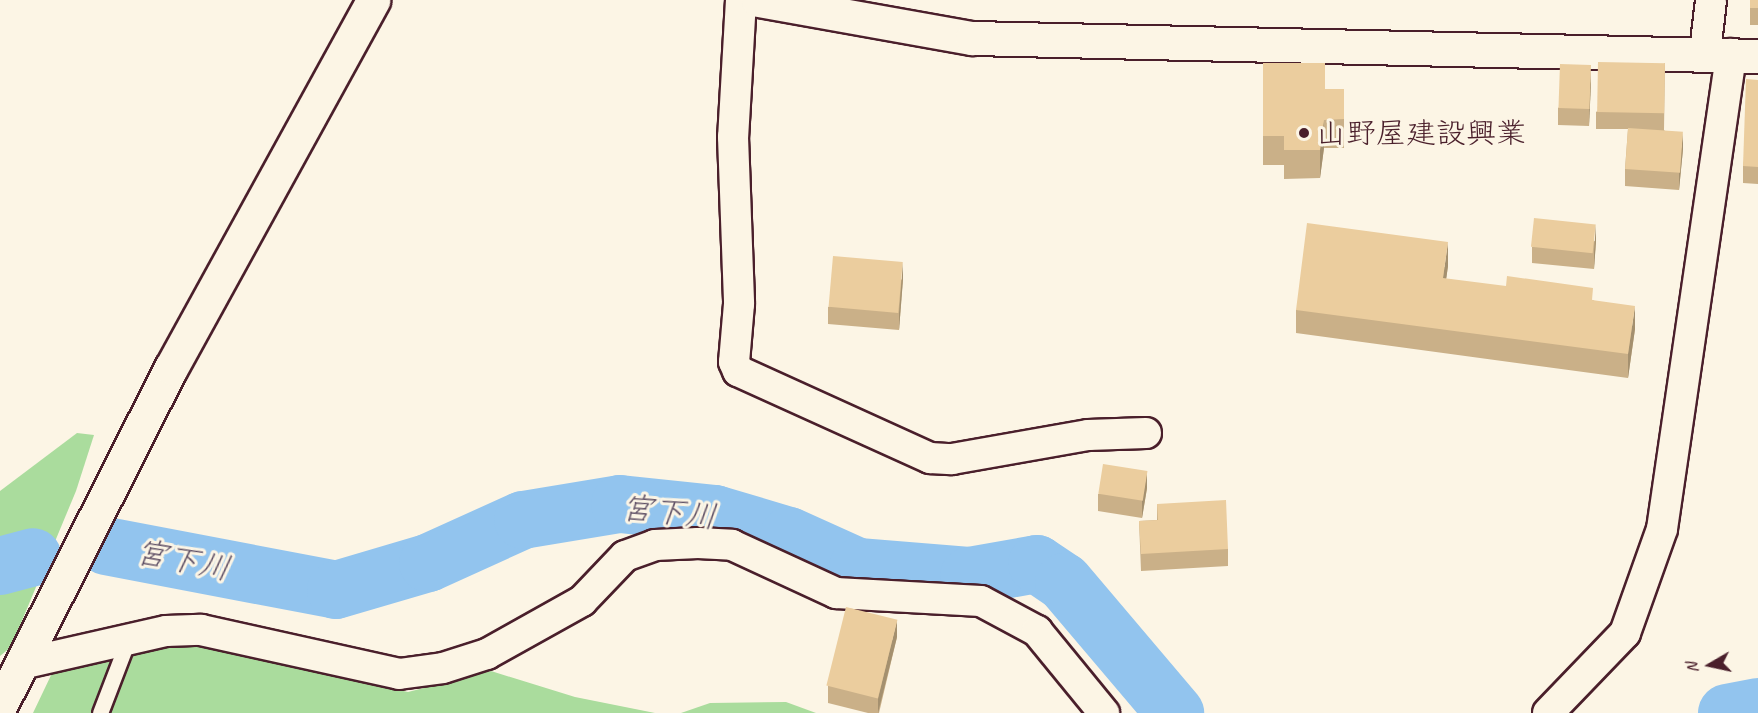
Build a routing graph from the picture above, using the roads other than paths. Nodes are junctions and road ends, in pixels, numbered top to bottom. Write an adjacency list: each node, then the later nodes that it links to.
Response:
1 (373, 0): 8 (street)
2 (741, 0): 6 (street)
3 (758, 0): 5 (street)
4 (1712, 0): 5 (street)
5 (1731, 54): 12 (street)
6 (1146, 433)
7 (128, 640): 8 (street); 10 (lane); 11 (street)
8 (21, 663): 9 (street)
9 (2, 698)
10 (100, 713)
11 (1104, 713)
12 (1548, 713)

